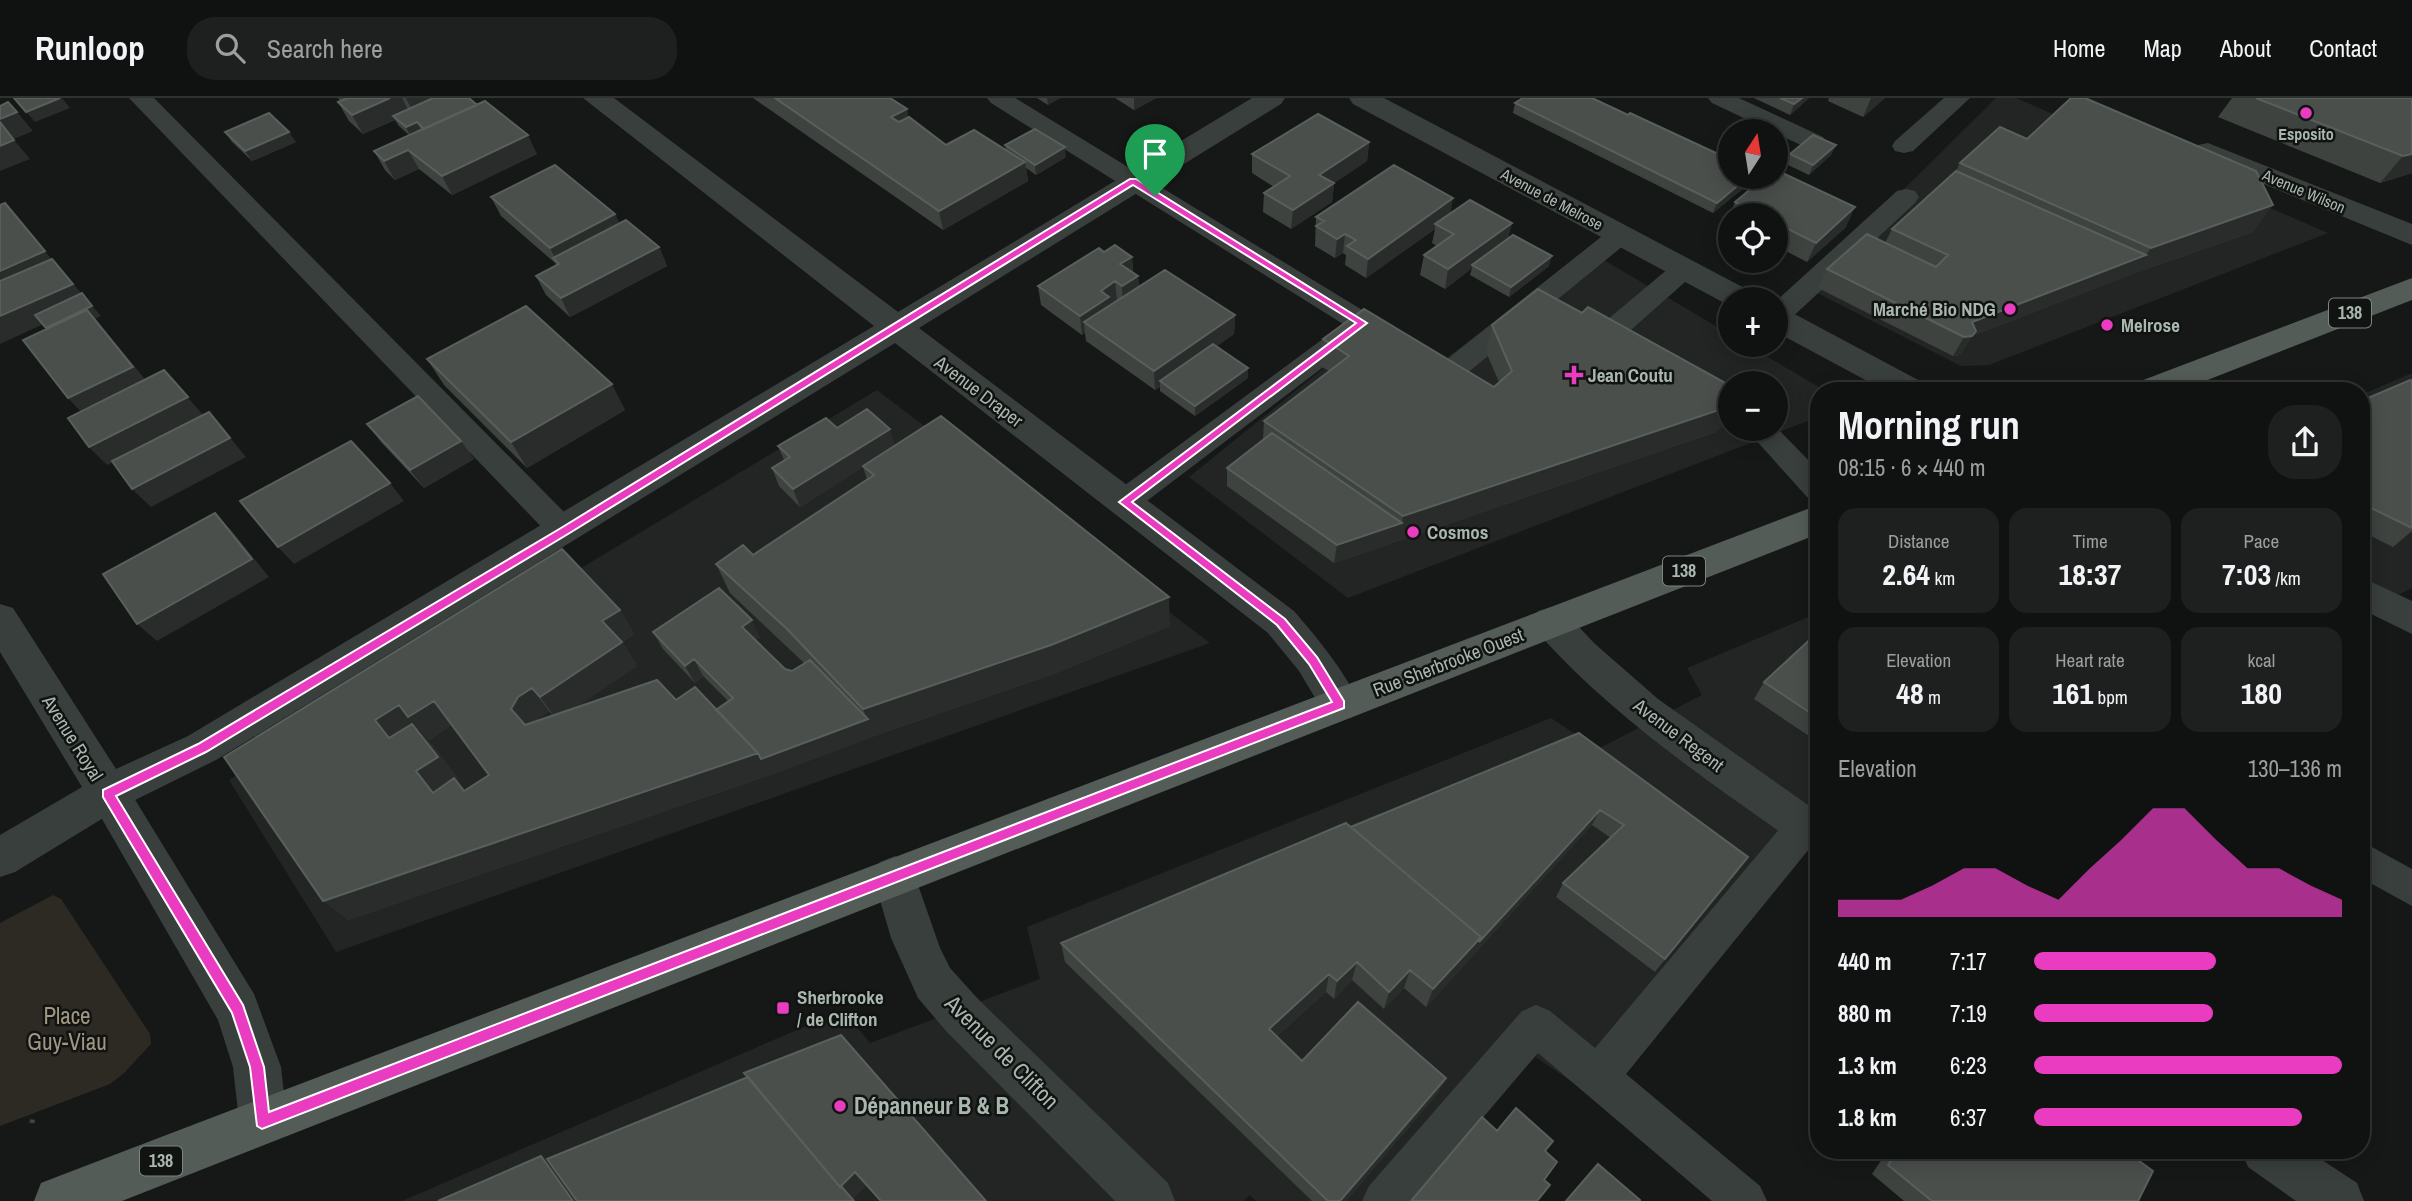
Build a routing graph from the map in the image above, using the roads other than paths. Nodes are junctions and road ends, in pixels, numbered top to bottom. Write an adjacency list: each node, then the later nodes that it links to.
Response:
1 (141, 98): 29 (lane)
2 (597, 98): 20 (street, Avenue Draper)
3 (999, 98): 11 (lane)
4 (1271, 98): 11 (street)
5 (1363, 98): 13 (street, Avenue de Melrose)
6 (1720, 98): 9 (lane)
7 (1958, 98): 10 (lane)
8 (2183, 141): 14 (street, Avenue Wilson)
9 (1814, 142)
10 (1904, 146)
11 (1133, 181): 20 (street); 27 (lane)
12 (1906, 197): 18 (lane)
13 (1620, 235): 15 (street, Avenue de Melrose); 24 (lane)
14 (2412, 235)
15 (1684, 269): 16 (street, Avenue de Melrose); 21 (lane)
16 (1718, 287)
17 (2412, 288): 23 (main road, 138)
18 (1788, 306)
19 (1788, 324): 22 (street)
20 (896, 328): 27 (street, Avenue Draper); 29 (street)
21 (1651, 363)
22 (1895, 382)
23 (2171, 382)
24 (1490, 401)
25 (1772, 441): 26 (lane)
26 (1810, 481)
27 (1124, 502): 34 (street, Avenue Draper)
28 (1810, 522): 33 (main road, Rue Sherbrooke Ouest / 138)
29 (564, 531): 35 (street)
30 (2370, 597): 32 (street)
31 (0, 619): 35 (street, Avenue Royal)
32 (2412, 619)
33 (1551, 622): 34 (main road, Rue Sherbrooke Ouest / 138); 36 (street, Avenue Regent)
34 (1340, 704): 40 (main road, Rue Sherbrooke Ouest / 138)
35 (108, 793): 38 (street); 43 (street, Avenue Royal)
36 (1810, 830)
37 (1810, 832): 42 (lane)
38 (0, 858)
39 (2370, 863): 41 (lane)
40 (895, 876): 43 (main road, Rue Sherbrooke Ouest / 138); 45 (street, Avenue de Clifton)
41 (2412, 889)
42 (1598, 1077): 47 (lane); 48 (lane)
43 (262, 1121): 46 (main road, Rue Sherbrooke Ouest / 138)
44 (2278, 1159): 49 (street)
45 (1146, 1200)
46 (59, 1201)
47 (1384, 1201)
48 (1745, 1201)
49 (2339, 1201)

